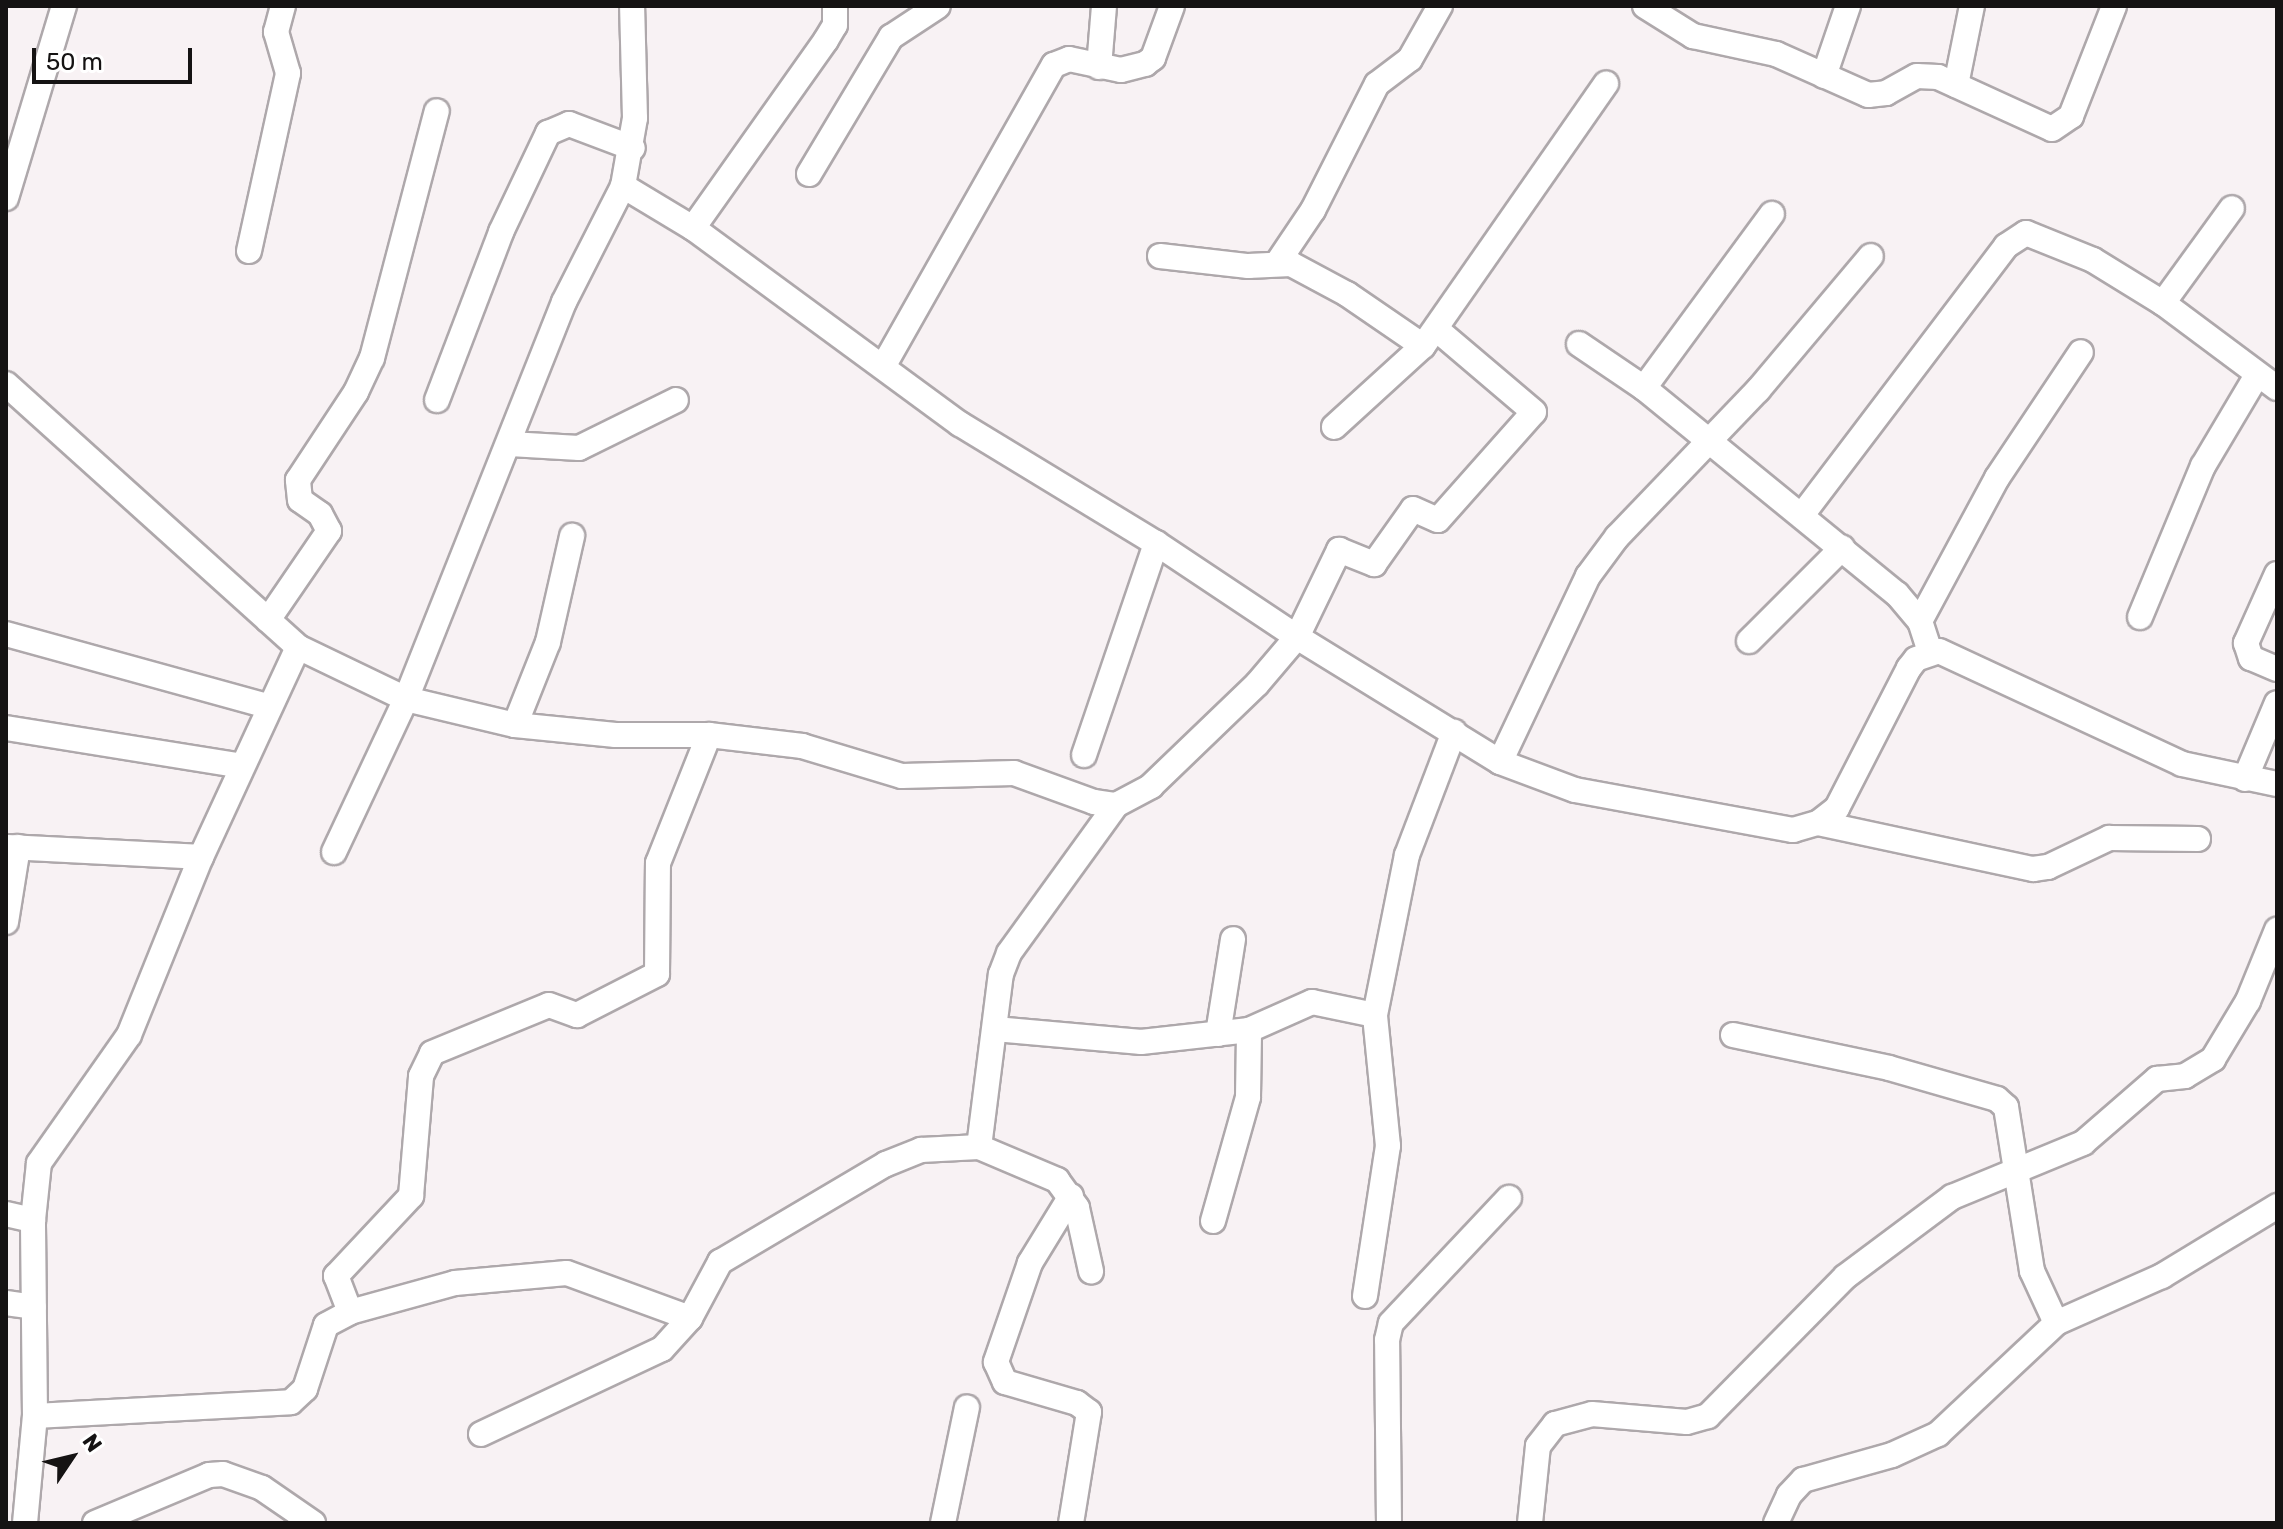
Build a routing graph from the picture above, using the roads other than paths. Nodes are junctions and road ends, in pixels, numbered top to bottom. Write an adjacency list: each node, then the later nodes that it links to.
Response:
1 (64, 6): 21 (street)
2 (283, 6): 25 (street)
3 (632, 6): 18 (street)
4 (835, 6): 24 (street)
5 (938, 6): 19 (street)
6 (1104, 6): 13 (street)
7 (1172, 6): 13 (street)
8 (1440, 6): 28 (street)
9 (1645, 6): 14 (street)
10 (1848, 6): 14 (street)
11 (1972, 6): 16 (street)
12 (2114, 6): 16 (street)
13 (1099, 67): 33 (street)
14 (1824, 76): 16 (street)
15 (1606, 84): 30 (street)
16 (1956, 85)
17 (437, 111): 48 (street)
18 (633, 148): 20 (street); 37 (street)
19 (809, 174)
20 (623, 186): 24 (street); 41 (street)
21 (6, 198)
22 (2232, 208): 29 (street)
23 (1772, 214): 36 (street)
24 (693, 228): 33 (street)
25 (249, 251)
26 (1160, 256): 28 (street)
27 (1871, 256): 40 (street)
28 (1278, 262): 30 (street)
29 (2163, 303): 34 (street); 42 (street)
30 (1430, 338): 39 (street); 51 (street)
31 (1579, 344): 36 (street)
32 (2081, 352): 49 (street)
33 (884, 365): 44 (street)
34 (2267, 381): 47 (street)
35 (7, 387): 48 (street)
36 (1644, 388): 40 (street)
37 (437, 400)
38 (676, 400): 41 (street)
39 (1334, 427)
40 (1710, 442): 42 (street); 64 (street)
41 (510, 444): 56 (street)
42 (1802, 515): 45 (street)
43 (572, 536): 59 (street)
44 (1156, 543): 51 (street); 63 (street)
45 (1842, 548): 49 (street); 52 (street)
46 (2277, 574): 55 (street)
47 (2140, 617)
48 (268, 620): 53 (street)
49 (1920, 621): 54 (street)
50 (6, 634): 58 (street)
51 (1297, 637): 61 (street); 68 (street)
52 (1749, 641)
53 (298, 647): 56 (street); 58 (street)
54 (1930, 651): 66 (street); 69 (street)
55 (2277, 669)
56 (406, 699): 59 (street); 72 (street)
57 (2277, 703): 66 (street)
58 (268, 706): 65 (street)
59 (515, 725): 62 (street)
60 (6, 728): 65 (street)
61 (1454, 732): 64 (street); 77 (street)
62 (709, 735): 68 (street); 94 (street)
63 (1084, 755)
64 (1500, 762): 69 (street)
65 (242, 766): 73 (street)
66 (2245, 779): 67 (street)
67 (2277, 784)
68 (1116, 805): 78 (street)
69 (1818, 823): 70 (street)
70 (2198, 839)
71 (12, 847): 73 (street); 74 (street)
72 (334, 852)
73 (201, 857): 88 (street)
74 (6, 922)
75 (2277, 930): 83 (street)
76 (1233, 939): 80 (street)
77 (1375, 1015): 79 (street); 91 (street)
78 (995, 1029): 80 (street); 82 (street)
79 (1249, 1030): 80 (street); 89 (street)
80 (1218, 1034)
81 (1733, 1035): 83 (street)
82 (979, 1147): 84 (street); 95 (street)
83 (2017, 1173): 96 (street); 106 (street)
84 (1071, 1196): 90 (street); 104 (street)
85 (1509, 1198): 105 (street)
86 (2277, 1206): 96 (street)
87 (6, 1214): 88 (street)
88 (33, 1220): 93 (street)
89 (1213, 1221)
90 (1091, 1271)
91 (1365, 1296)
92 (6, 1303): 93 (street)
93 (34, 1307): 98 (street)
94 (350, 1312): 95 (street); 98 (street)
95 (690, 1318): 99 (street)
96 (2056, 1323): 107 (street)
97 (967, 1407): 103 (street)
98 (35, 1416): 100 (street)
99 (481, 1434)
100 (25, 1523)
101 (95, 1523): 102 (street)
102 (313, 1523)
103 (943, 1523)
104 (1071, 1523)
105 (1389, 1523)
106 (1530, 1523)
107 (1776, 1523)

